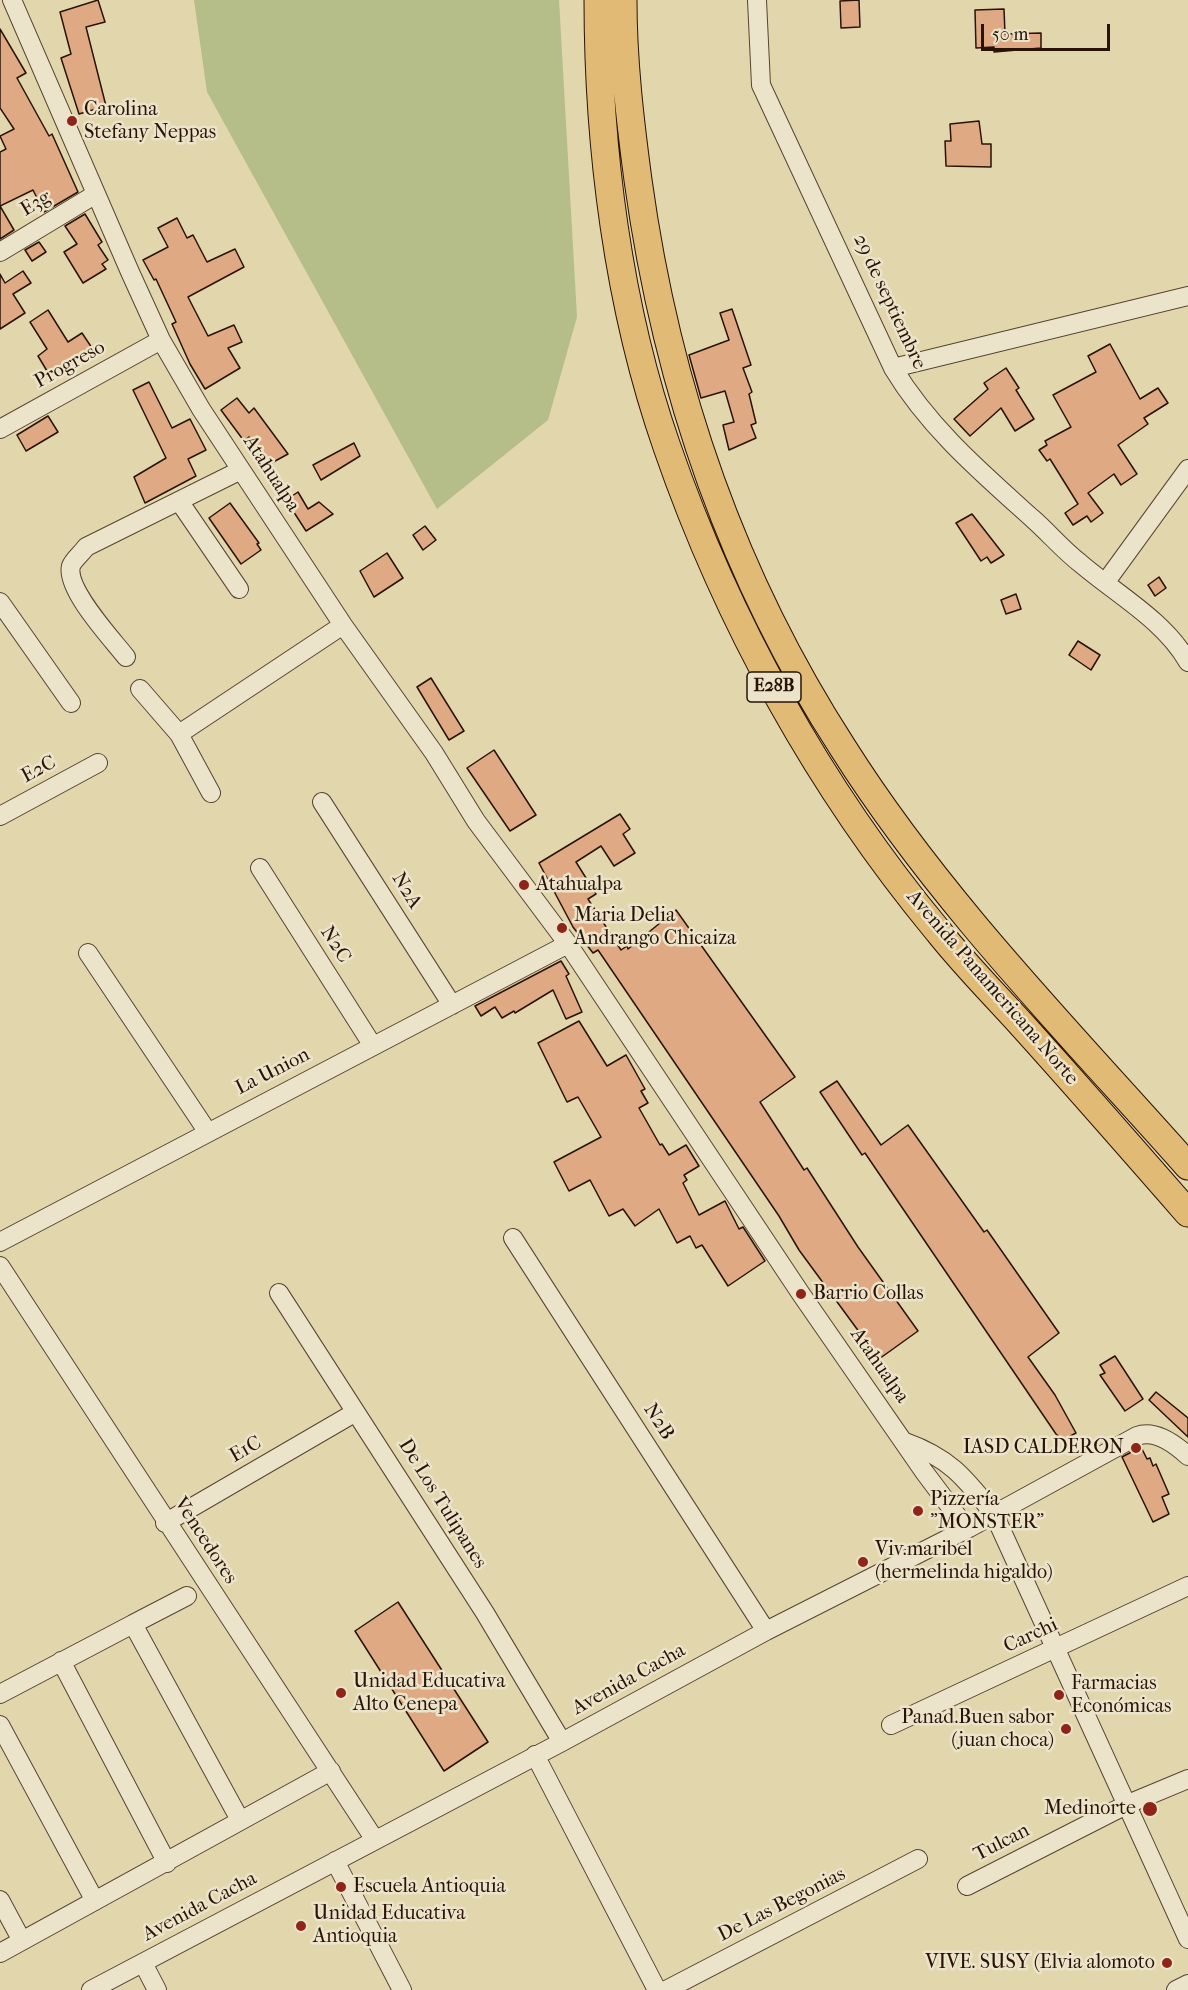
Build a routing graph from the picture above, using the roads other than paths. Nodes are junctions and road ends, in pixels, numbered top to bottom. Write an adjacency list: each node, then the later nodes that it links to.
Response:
1 (12, 0): 5 (street, Atahualpa)
2 (598, 0): 34 (highway, Avenida Panamericana Norte / E28B)
3 (623, 0): 33 (highway, Avenida Panamericana Norte / E28B)
4 (757, 0): 9 (street, 29 de septiembre)
5 (96, 194): 6 (street, E3g); 8 (street, Atahualpa)
6 (0, 252)
7 (1188, 296): 9 (street)
8 (162, 340): 10 (street, Progreso); 12 (street, Atahualpa)
9 (893, 368): 14 (street, 29 de septiembre)
10 (0, 429)
11 (1188, 469): 14 (street)
12 (242, 470): 13 (street); 17 (street, Atahualpa)
13 (179, 501): 15 (street); 18 (street)
14 (1105, 583): 19 (street, 29 de septiembre)
15 (239, 589)
16 (0, 602): 21 (street)
17 (343, 625): 22 (street); 28 (street, Atahualpa)
18 (126, 657)
19 (1188, 662)
20 (140, 689): 22 (street)
21 (71, 703)
22 (179, 734): 24 (street)
23 (98, 764): 26 (street, E2C)
24 (211, 793)
25 (322, 802): 30 (street, N2A)
26 (0, 816)
27 (260, 868): 31 (street, N2C)
28 (568, 944): 30 (street, La Union); 40 (street, Atahualpa)
29 (88, 953): 32 (street)
30 (452, 1005): 31 (street, La Union)
31 (373, 1046): 32 (street, La Union)
32 (207, 1131): 36 (street, La Union)
33 (1188, 1166)
34 (1188, 1213)
35 (513, 1238): 48 (street, N2B)
36 (0, 1242)
37 (0, 1266): 43 (street, Vencedores)
38 (279, 1293): 54 (street, De Los Tulipanes)
39 (349, 1416): 43 (street, E1C)
40 (903, 1442): 42 (street); 44 (street, Atahualpa)
41 (1188, 1456): 42 (street, Avenida Cacha)
42 (994, 1514): 44 (street, Avenida Cacha); 49 (street)
43 (165, 1523): 56 (street, Vencedores)
44 (967, 1529): 48 (street, Avenida Cacha)
45 (1188, 1586): 49 (street, Carchi)
46 (186, 1596): 47 (street)
47 (133, 1624): 50 (street); 59 (street)
48 (766, 1631): 54 (street, Avenida Cacha)
49 (1057, 1648): 53 (street, Carchi); 58 (street)
50 (61, 1661): 51 (street); 63 (street)
51 (0, 1694)
52 (0, 1725): 66 (street)
53 (891, 1725)
54 (562, 1742): 55 (street, Avenida Cacha)
55 (535, 1755): 60 (street, Avenida Cacha); 75 (street)
56 (331, 1771): 59 (street); 60 (street, Vencedores)
57 (1188, 1779): 58 (street, Tulcan)
58 (1128, 1804): 64 (street, Tulcan); 67 (street)
59 (240, 1820): 63 (street)
60 (375, 1840): 62 (street, Avenida Cacha)
61 (918, 1859): 76 (street, De Las Begonias)
62 (335, 1861): 70 (street, Avenida Cacha); 74 (street)
63 (166, 1863): 66 (street)
64 (967, 1886)
65 (0, 1900): 68 (street)
66 (95, 1901): 68 (street)
67 (1188, 1939)
68 (22, 1941): 69 (street)
69 (0, 1953)
70 (143, 1963): 72 (street, Avenida Cacha); 73 (street)
71 (1188, 1984): 77 (street)
72 (91, 1990)
73 (157, 1990)
74 (402, 1990)
75 (657, 1990)
76 (666, 1990)
77 (1176, 1990)

